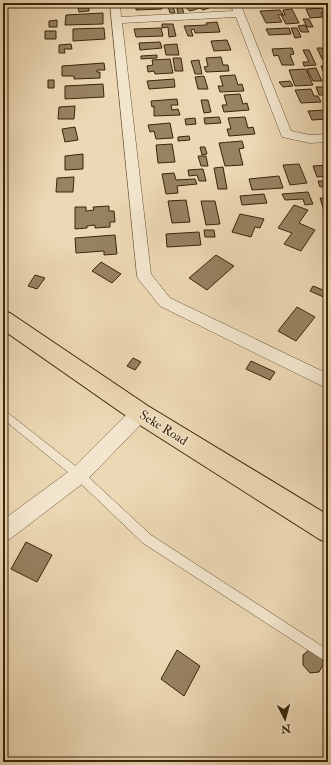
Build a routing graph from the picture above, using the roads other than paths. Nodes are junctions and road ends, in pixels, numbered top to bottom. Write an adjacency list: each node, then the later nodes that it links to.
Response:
1 (115, 3): 4 (street)
2 (235, 3): 3 (street)
3 (239, 14): 4 (street); 5 (street)
4 (116, 20): 7 (street)
5 (328, 138)
6 (3, 319): 9 (main road, Seke Road)
7 (328, 382)
8 (3, 413): 10 (lane)
9 (140, 413): 10 (street); 11 (main road, Seke Road)
10 (79, 475): 12 (street); 13 (lane)
11 (328, 530)
12 (3, 532)
13 (328, 657)

